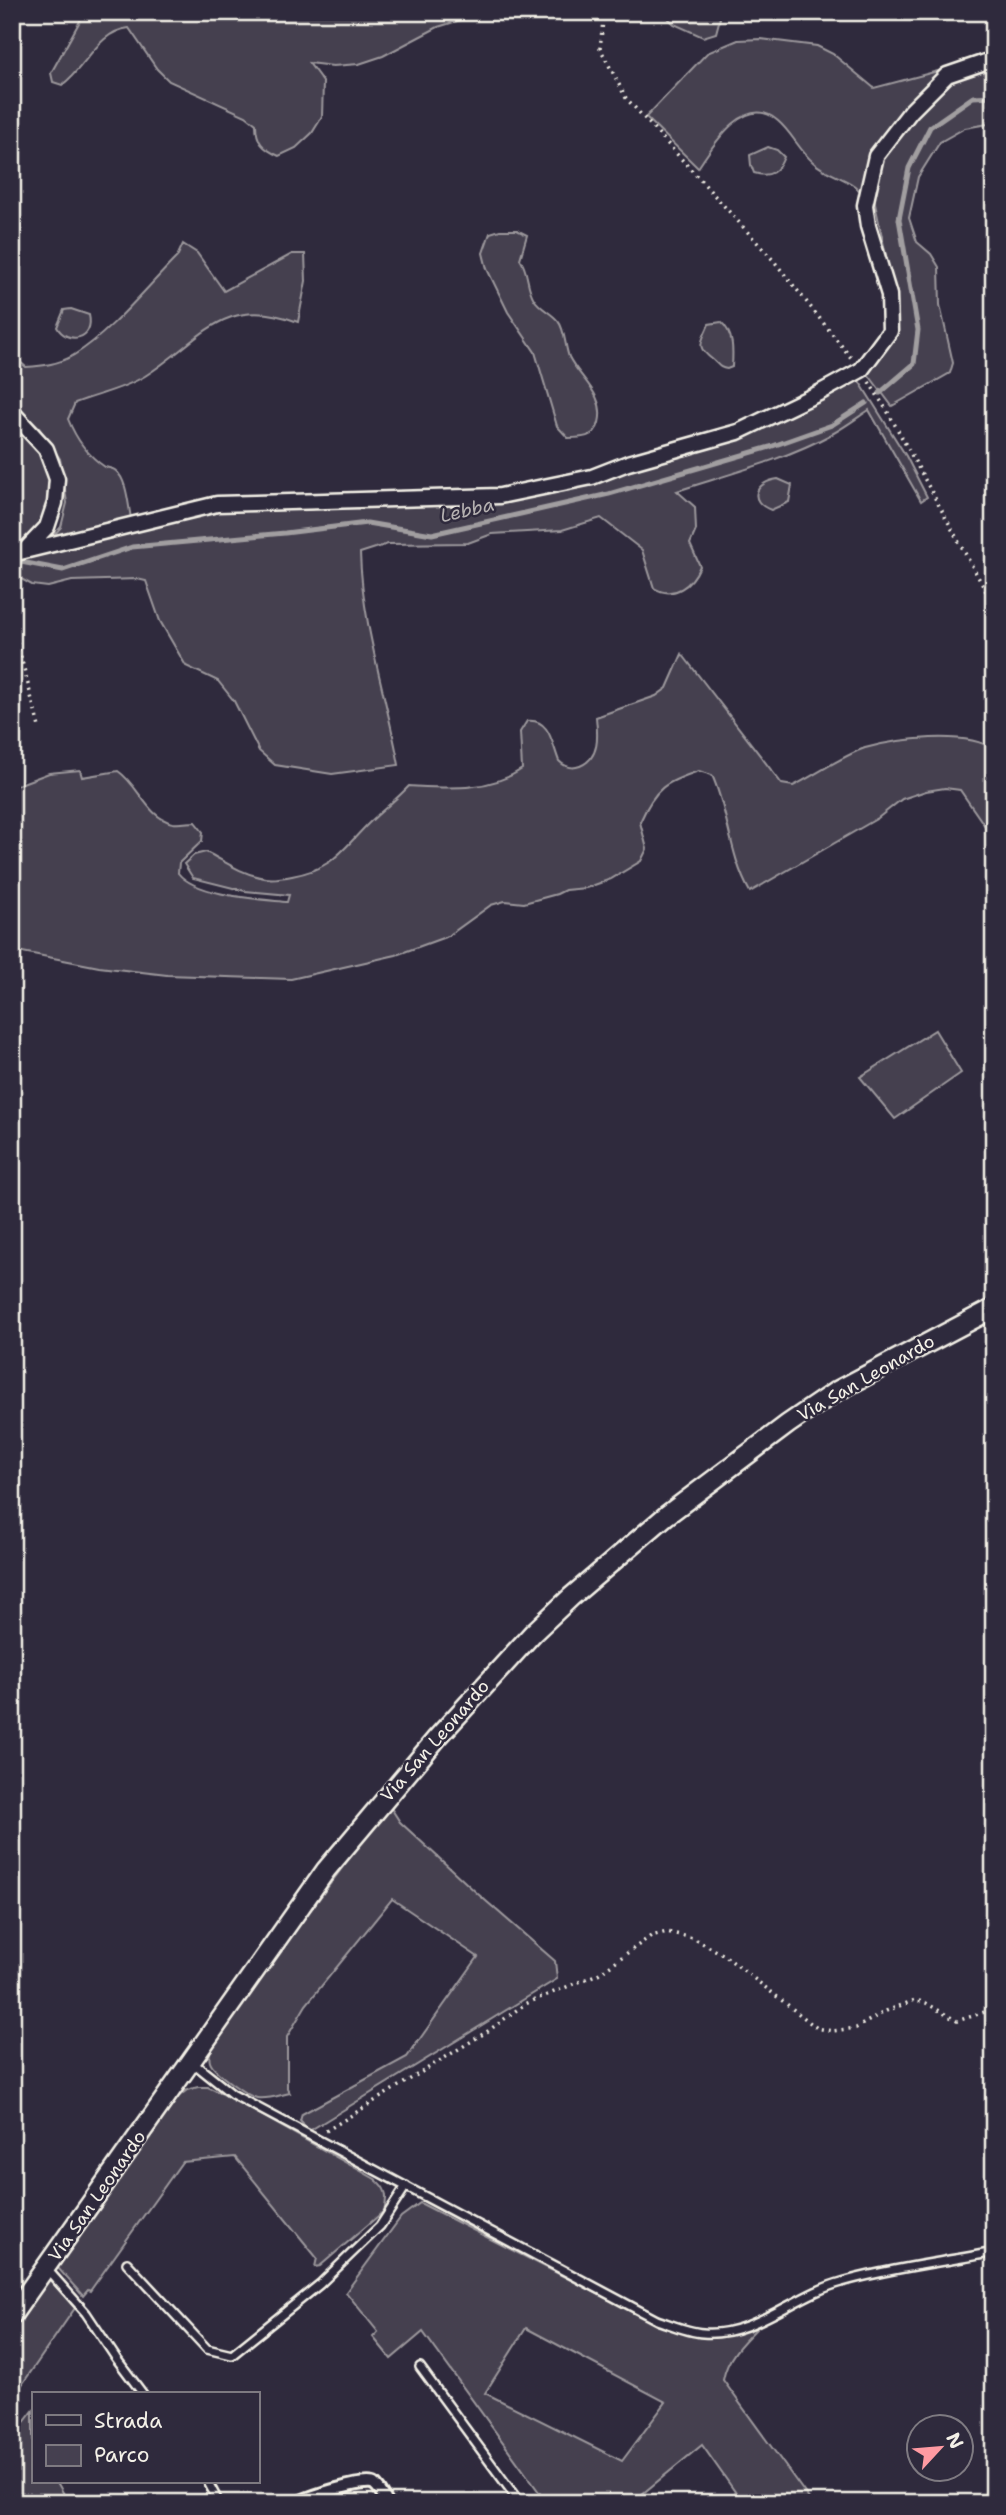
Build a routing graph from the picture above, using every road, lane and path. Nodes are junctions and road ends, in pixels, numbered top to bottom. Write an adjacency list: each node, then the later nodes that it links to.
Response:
1 (604, 12): 3 (path)
2 (994, 62): 3 (street)
3 (861, 370): 5 (street); 6 (path)
4 (12, 412): 5 (street)
5 (18, 552)
6 (994, 606)
7 (12, 622): 8 (path)
8 (38, 727)
9 (994, 1308): 11 (street, Via San Leonardo)
10 (994, 2009): 12 (path)
11 (191, 2062): 12 (lane); 16 (street, Via San Leonardo)
12 (315, 2138): 13 (lane)
13 (406, 2186): 14 (lane); 15 (lane)
14 (994, 2252)
15 (127, 2263)
16 (46, 2268): 17 (street, Via San Leonardo); 19 (lane)
17 (12, 2315)
18 (420, 2367): 24 (lane)
19 (142, 2392)
20 (209, 2484): 21 (lane)
21 (219, 2503)
22 (298, 2503): 23 (street)
23 (387, 2503)
24 (520, 2503)

